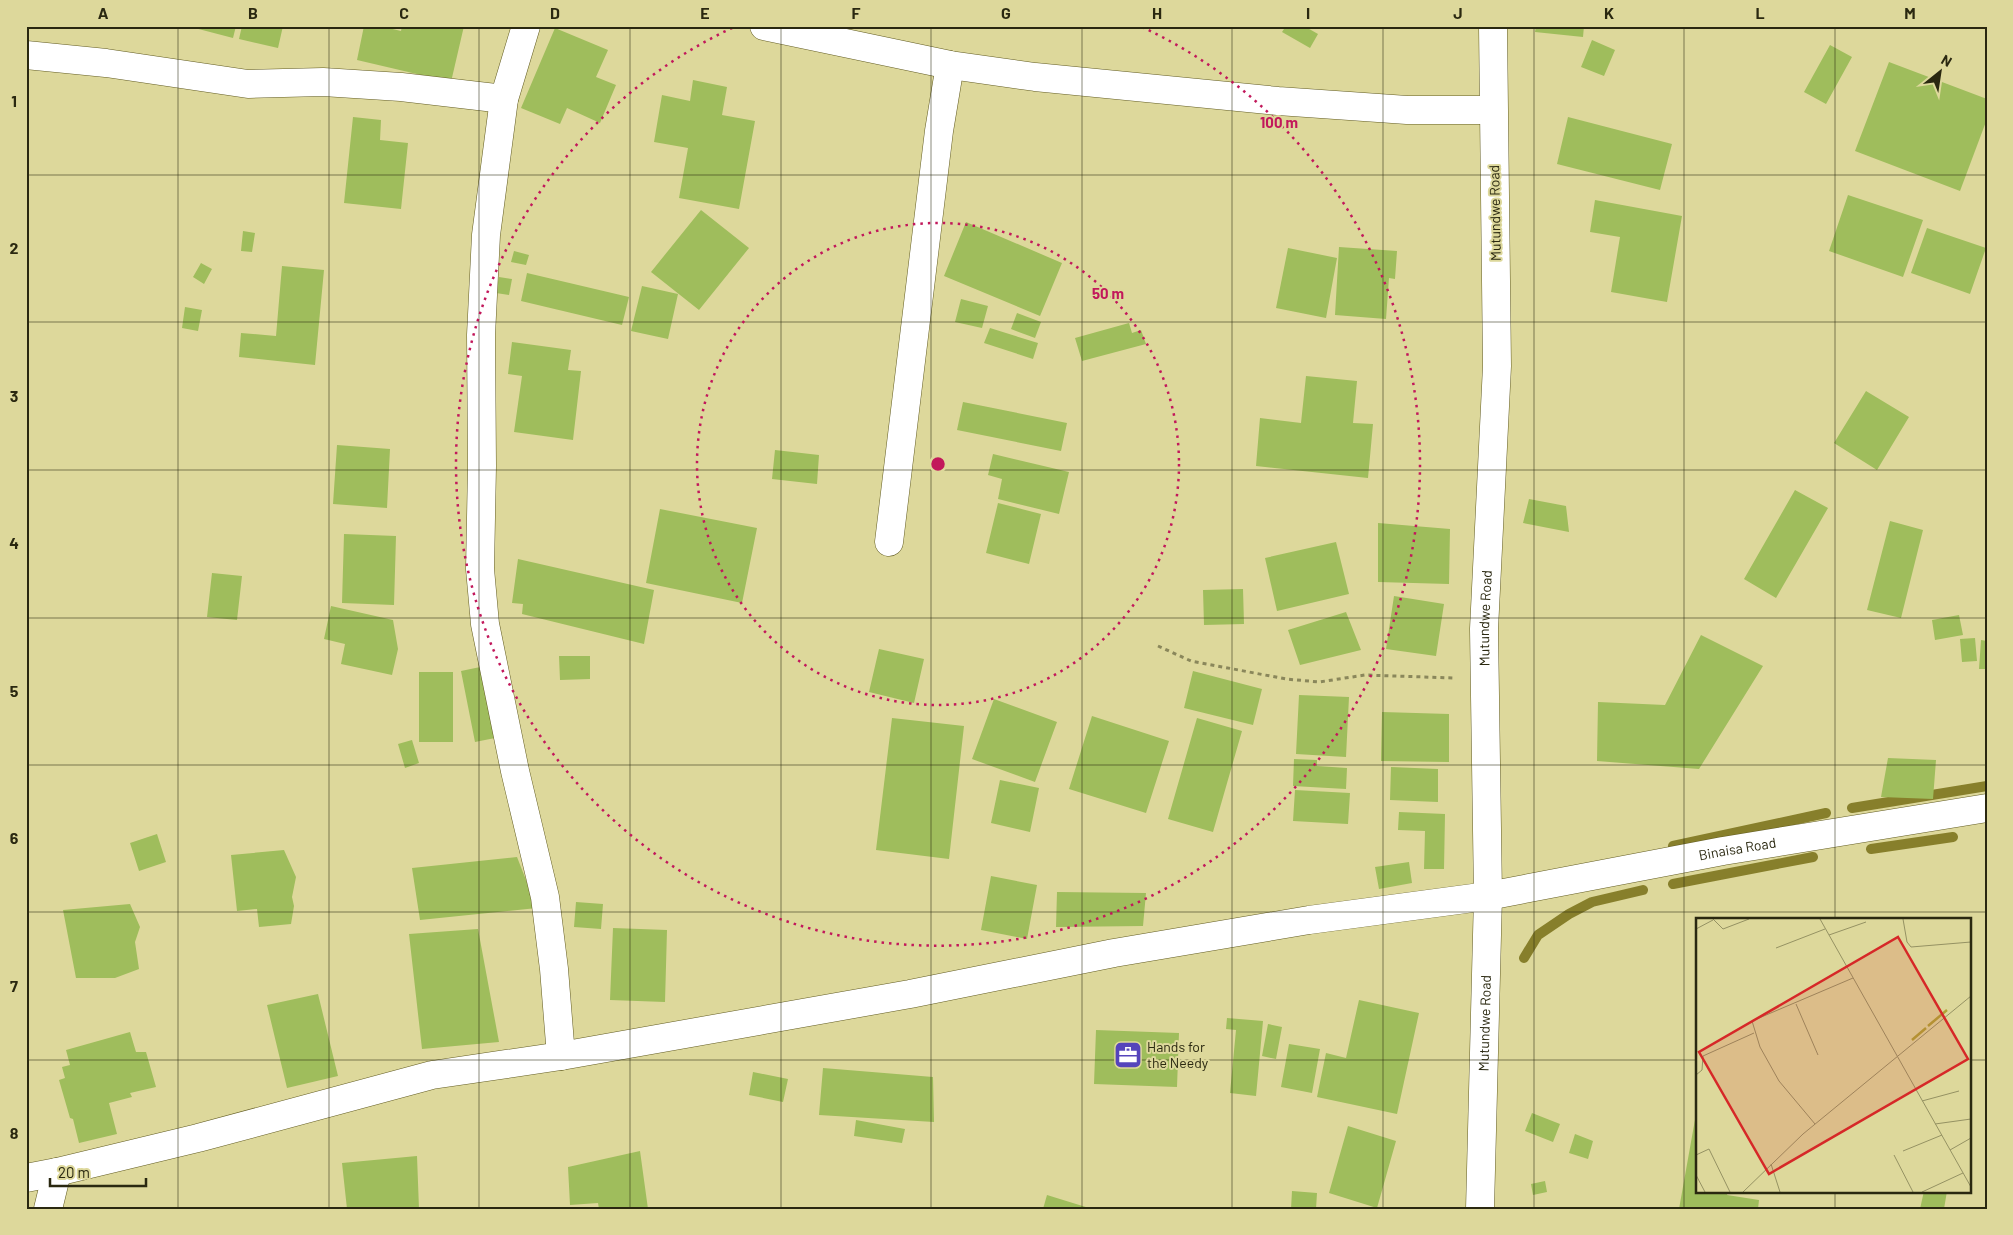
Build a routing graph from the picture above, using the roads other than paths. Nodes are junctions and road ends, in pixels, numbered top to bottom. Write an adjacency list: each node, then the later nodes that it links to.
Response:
1 (526, 26): 6 (street)
2 (764, 26): 5 (street)
3 (1493, 26): 7 (street, Mutundwe Road)
4 (26, 55): 6 (street)
5 (950, 65): 7 (street); 8 (street)
6 (504, 99): 11 (street)
7 (1494, 110): 10 (street, Mutundwe Road)
8 (889, 542)
9 (1987, 808): 10 (street, Binaisa Road)
10 (1488, 896): 11 (street, Binaisa Road); 15 (street, Mutundwe Road)
11 (561, 1056): 12 (street, Binaisa Road)
12 (57, 1172): 13 (street, Binaisa Road); 14 (street)
13 (26, 1178)
14 (48, 1209)
15 (1480, 1209)

